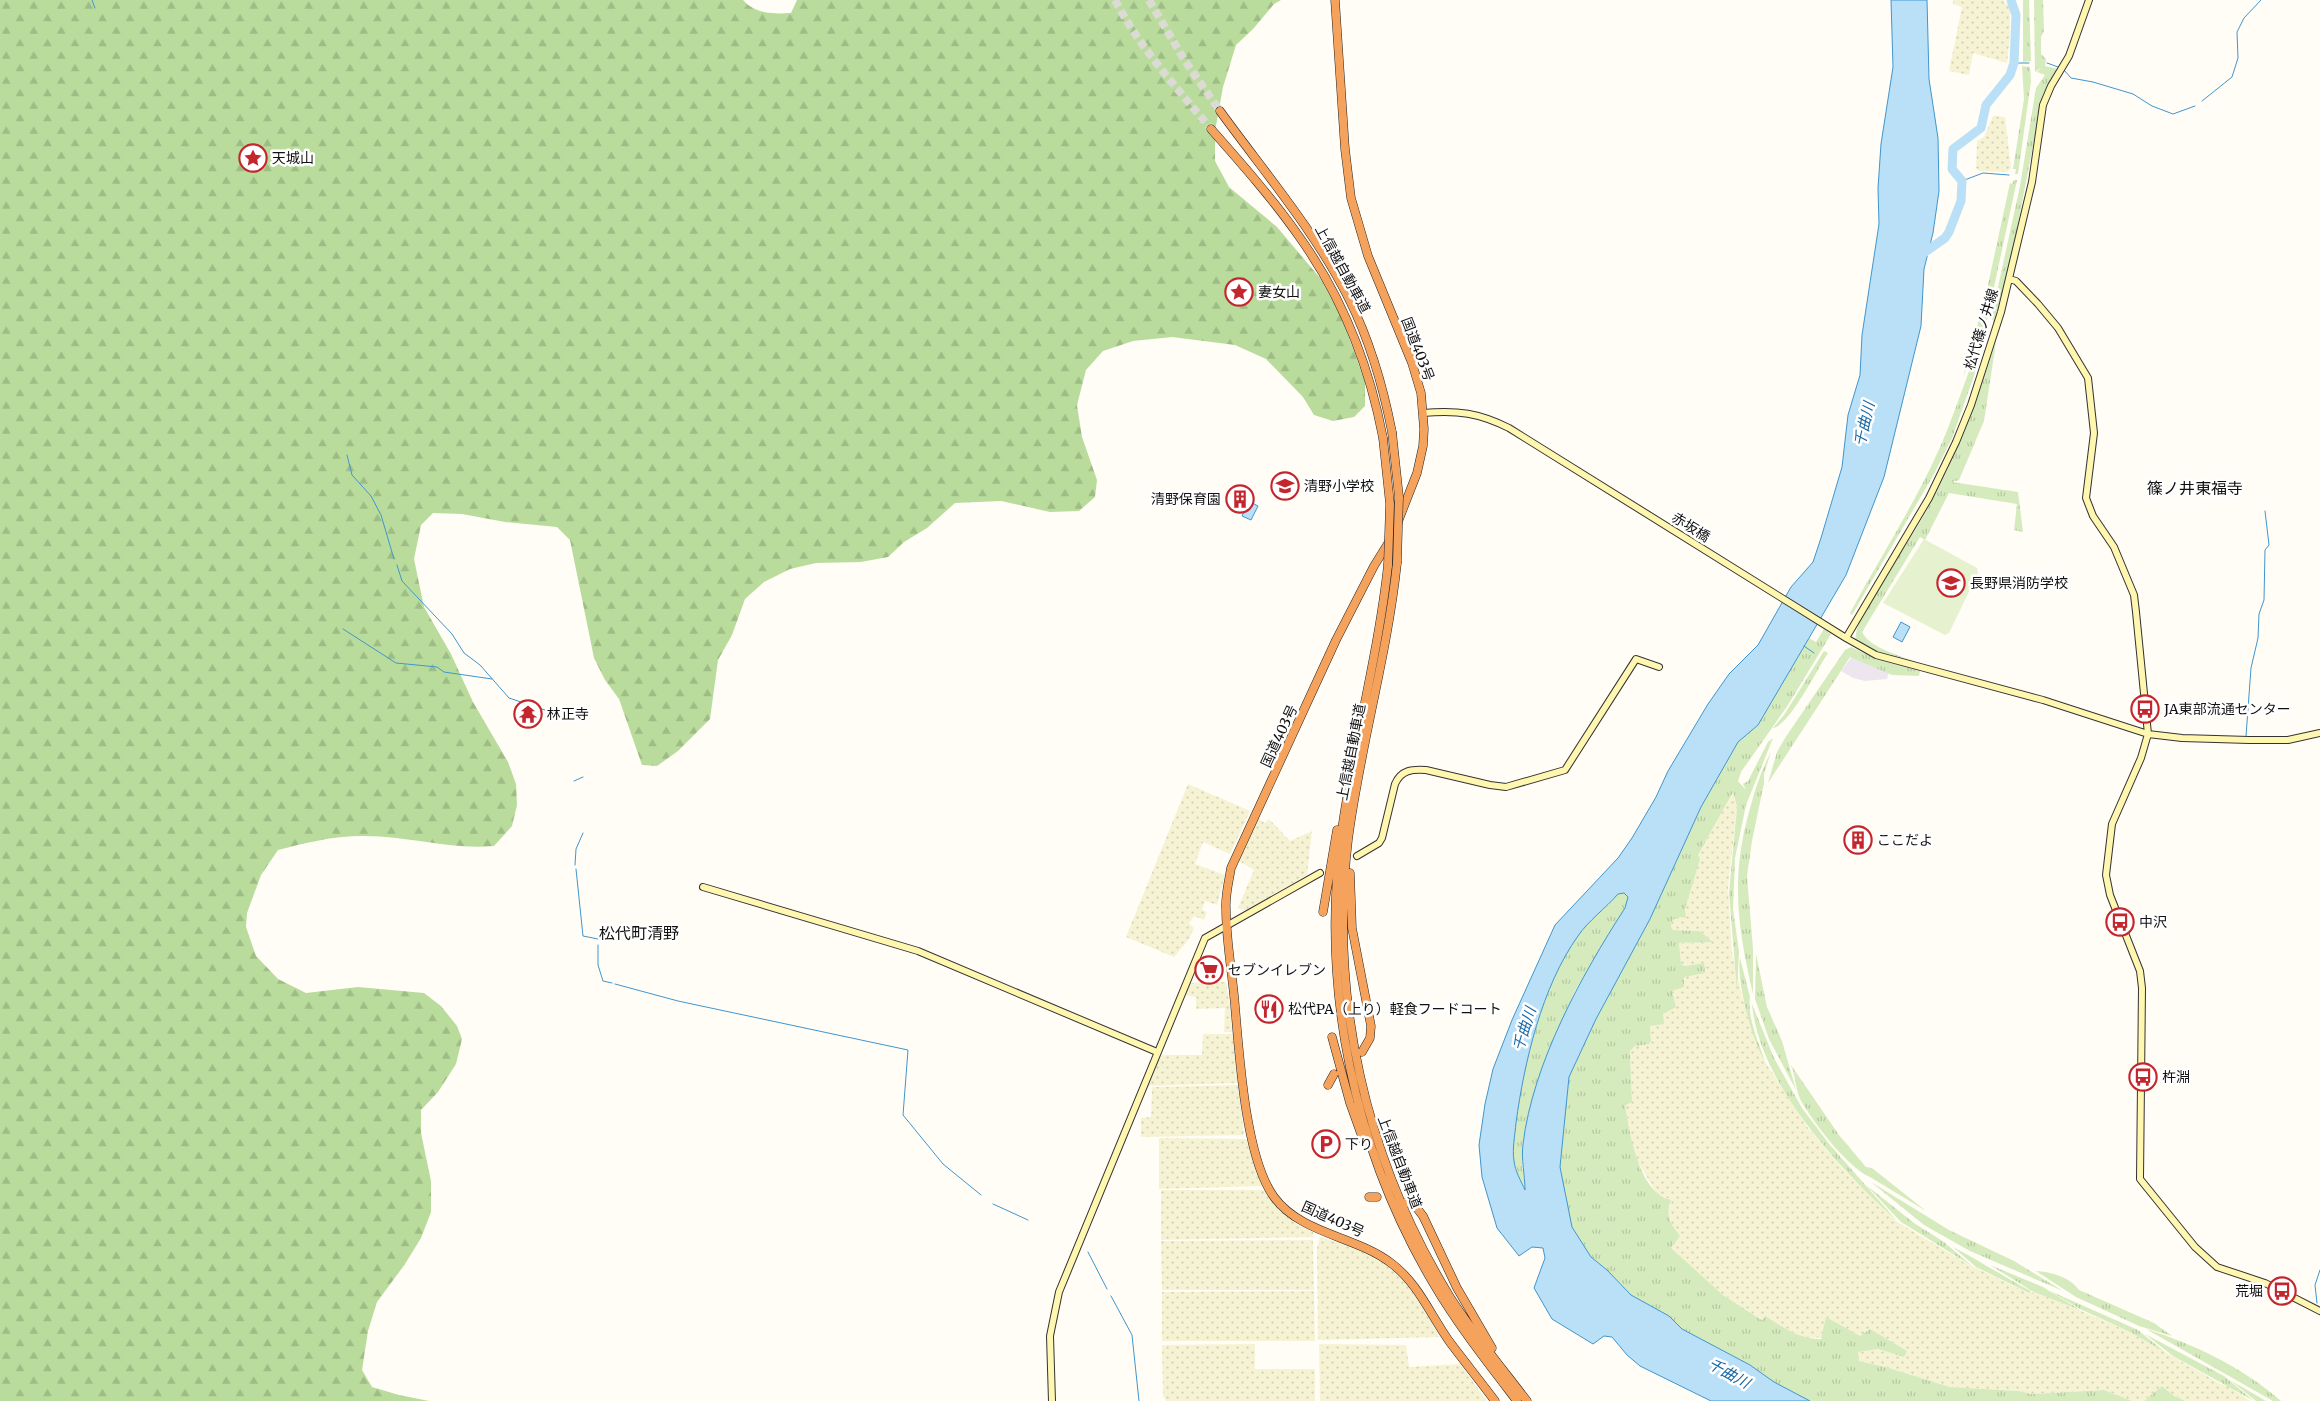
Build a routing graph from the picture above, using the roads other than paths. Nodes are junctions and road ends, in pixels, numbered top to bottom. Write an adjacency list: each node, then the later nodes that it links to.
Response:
1 (1335, 0): 6 (highway, 国道403号)
2 (2089, 0): 5 (street, 松代篠ノ井線)
3 (1220, 111): 12 (highway, 上信越自動車道, bridge)
4 (1212, 129): 9 (highway, 上信越自動車道, bridge)
5 (2009, 279): 7 (street, 松代篠ノ井線); 11 (street)
6 (1423, 413): 7 (street, 赤坂橋); 17 (highway, 国道403号)
7 (1843, 636): 11 (street, 赤坂橋)
8 (1659, 667): 13 (street)
9 (1360, 728): 16 (highway); 24 (highway, 上信越自動車道)
10 (2320, 733): 11 (street, 赤坂橋)
11 (2148, 734): 25 (street)
12 (1356, 789): 20 (highway); 29 (highway, 上信越自動車道)
13 (1357, 856)
14 (1320, 873): 17 (street)
15 (703, 887): 19 (street)
16 (1323, 912)
17 (1227, 927): 19 (street); 27 (highway, 国道403号)
18 (1332, 1037): 24 (highway)
19 (1157, 1052): 26 (street)
20 (1362, 1052)
21 (1334, 1074): 22 (highway)
22 (1328, 1085)
23 (1408, 1202): 29 (highway)
24 (1397, 1215): 28 (highway, 上信越自動車道)
25 (2320, 1311)
26 (1052, 1401)
27 (1495, 1401)
28 (1517, 1401)
29 (1528, 1401)

